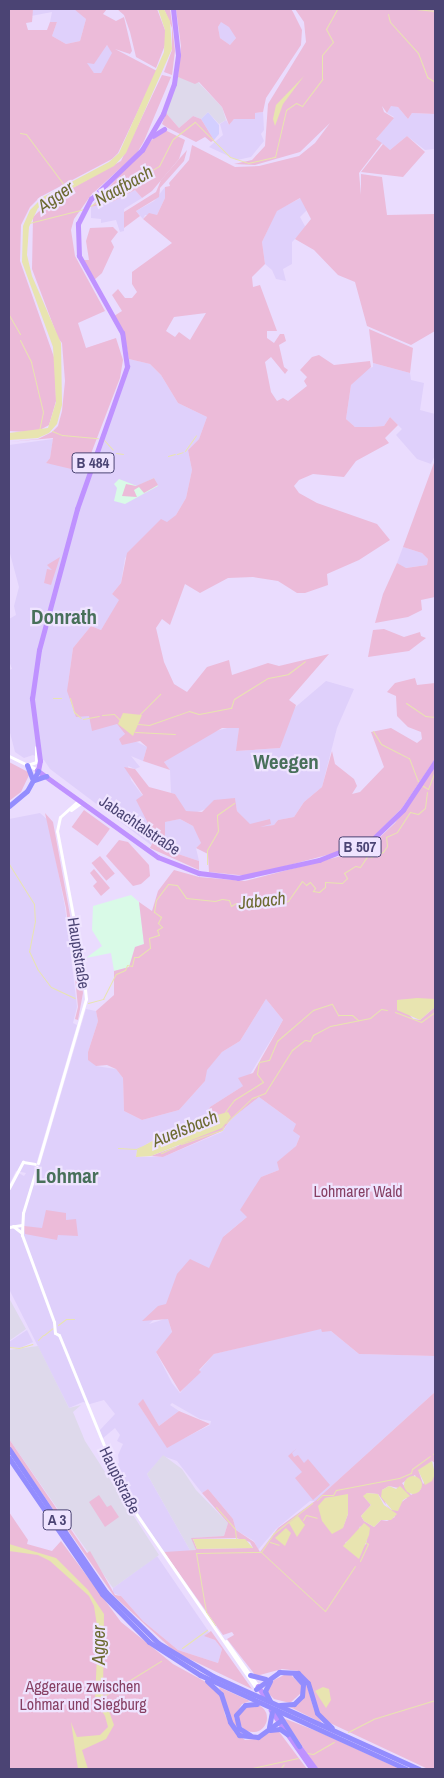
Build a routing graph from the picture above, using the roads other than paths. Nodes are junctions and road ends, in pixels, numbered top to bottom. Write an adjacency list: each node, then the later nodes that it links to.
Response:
1 (173, 9): 3 (main road, B 484)
2 (164, 129): 3 (main road)
3 (149, 140): 4 (main road, B 484)
4 (36, 733): 7 (main road, B 484); 8 (main road); 9 (main road, B 484)
5 (9, 756): 8 (main road)
6 (435, 762): 13 (main road, Jabachtalstraße / B 507)
7 (40, 764): 9 (main road, B 484); 10 (main road)
8 (28, 765): 9 (main road); 11 (highway)
9 (37, 770): 10 (main road, Jabachtalstraße); 11 (highway)
10 (46, 776): 11 (highway); 12 (main road, Jabachtalstraße)
11 (33, 779): 15 (highway)
12 (73, 794): 13 (main road, Jabachtalstraße); 14 (main road)
13 (81, 800): 14 (main road); 16 (main road)
14 (75, 804): 16 (main road, Hauptstraße)
15 (9, 805)
16 (58, 827): 17 (main road, Hauptstraße)
17 (37, 1165): 18 (main road); 19 (main road, Hauptstraße)
18 (9, 1188)
19 (22, 1225): 20 (main road); 21 (main road, Hauptstraße)
20 (11, 1227): 21 (main road)
21 (22, 1235): 24 (main road, Hauptstraße)
22 (9, 1449): 30 (highway, A 3)
23 (9, 1458): 25 (highway, A 3)
24 (222, 1638): 26 (main road); 28 (main road)
25 (197, 1674): 29 (highway, A 3); 33 (highway)
26 (250, 1675): 27 (highway); 28 (main road)
27 (271, 1678): 28 (highway); 30 (highway); 35 (highway); 36 (highway)
28 (258, 1688): 29 (main road); 31 (main road)
29 (265, 1702): 32 (main road); 33 (highway); 39 (highway, A 3)
30 (274, 1704): 35 (highway, A 3)
31 (272, 1712): 32 (main road); 33 (highway)
32 (279, 1721): 33 (highway); 34 (main road); 36 (main road)
33 (270, 1728): 34 (highway)
34 (287, 1734): 37 (main road)
35 (343, 1735): 40 (highway, A 3)
36 (299, 1746): 38 (main road)
37 (312, 1769)
38 (316, 1769)
39 (406, 1769)
40 (419, 1769)

